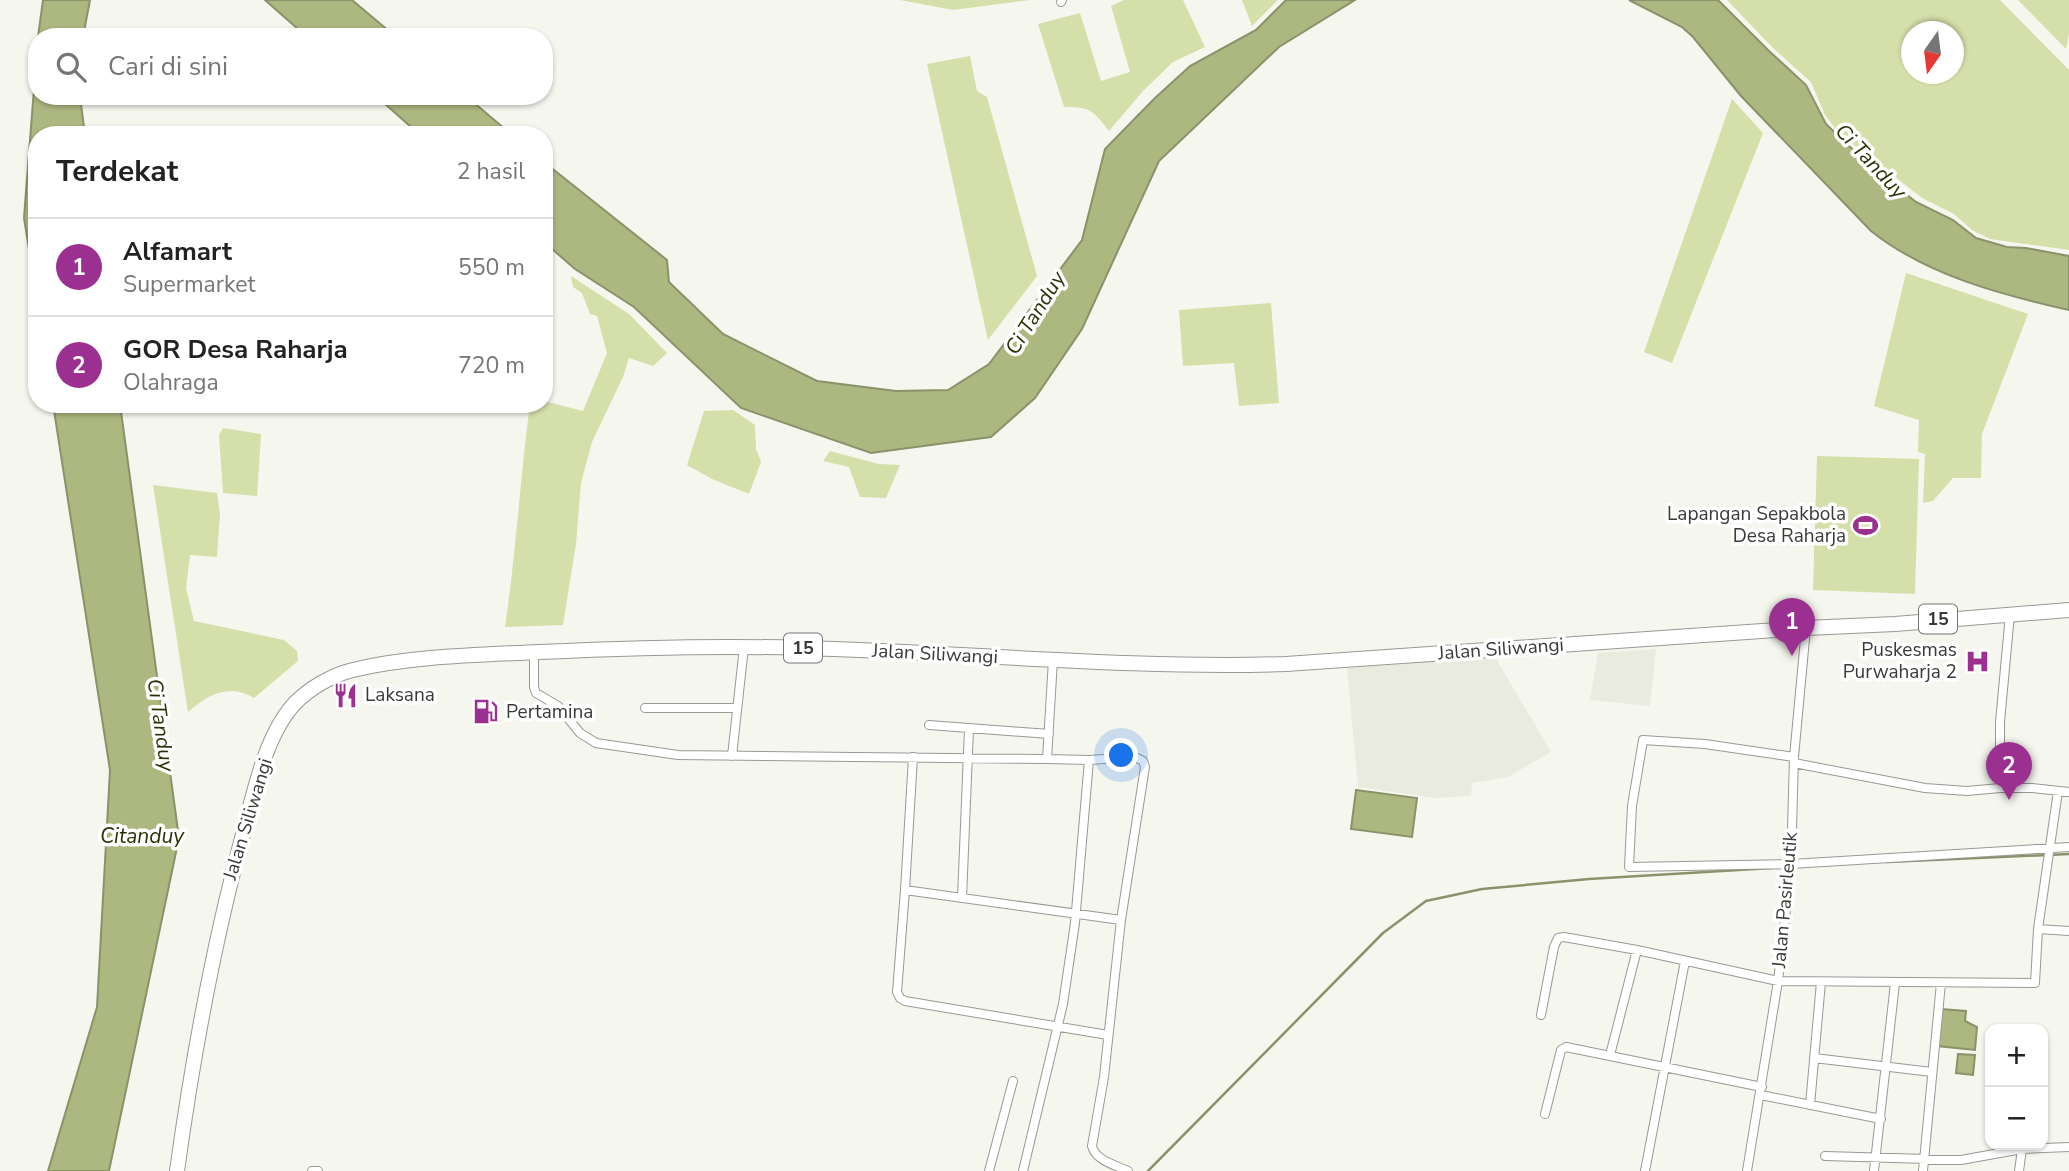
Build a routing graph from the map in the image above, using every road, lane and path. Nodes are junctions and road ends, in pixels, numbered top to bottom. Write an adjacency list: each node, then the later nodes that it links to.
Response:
1 (2069, 610): 2 (highway, Jalan Siliwangi / 15)
2 (2010, 614): 3 (highway, Jalan Siliwangi / 15); 18 (street)
3 (1806, 628): 6 (highway, Jalan Siliwangi / 15); 17 (street, Jalan Pasirleutik)
4 (744, 647): 5 (highway, Jalan Siliwangi / 15); 6 (highway, Jalan Siliwangi / 15); 8 (street)
5 (534, 653): 12 (street); 55 (highway, Jalan Siliwangi / 15)
6 (1053, 660): 11 (street)
7 (645, 708): 8 (street)
8 (737, 708): 12 (street)
9 (929, 726): 10 (street)
10 (968, 729): 11 (street); 14 (street)
11 (1049, 734): 15 (street)
12 (732, 756): 13 (street)
13 (913, 757): 14 (street); 24 (street)
14 (968, 759): 15 (street); 25 (street)
15 (1047, 759): 16 (street)
16 (1089, 760): 26 (street); 27 (street)
17 (1794, 760): 18 (street); 23 (street, Jalan Pasirleutik); 23 (street)
18 (2000, 788): 19 (street)
19 (2058, 791): 20 (street); 22 (street)
20 (2069, 792)
21 (2069, 847): 22 (street)
22 (2049, 853): 23 (street); 28 (street)
23 (1790, 868): 32 (street, Jalan Pasirleutik)
24 (905, 890): 25 (street); 37 (street)
25 (962, 898): 26 (street)
26 (1076, 915): 27 (street); 37 (street)
27 (1121, 920): 38 (street)
28 (2038, 929): 29 (street); 35 (street)
29 (2069, 931)
30 (1637, 950): 31 (street); 36 (street); 39 (street)
31 (1685, 961): 32 (street); 41 (street)
32 (1778, 981): 33 (street); 45 (street, Jalan Pasirleutik)
33 (1821, 982): 34 (street); 40 (street)
34 (1895, 983): 35 (street); 42 (street)
35 (1941, 984): 43 (street)
36 (1541, 1015)
37 (1059, 1027): 38 (street); 59 (street)
38 (1108, 1035): 60 (street)
39 (1610, 1055): 41 (street); 47 (street)
40 (1814, 1058): 42 (street); 46 (street)
41 (1666, 1066): 45 (street); 61 (street)
42 (1888, 1067): 43 (street); 48 (street)
43 (1931, 1072): 54 (street)
44 (1013, 1082): 58 (street)
45 (1761, 1091): 46 (street); 62 (street, Jalan Pasirleutik)
46 (1810, 1105): 48 (street)
47 (1545, 1115)
48 (1881, 1119): 53 (street)
49 (2069, 1147): 50 (street)
50 (2048, 1148)
51 (2022, 1150): 54 (street); 65 (street)
52 (1825, 1156): 53 (street)
53 (1876, 1159): 54 (street); 63 (street)
54 (1923, 1159): 64 (street)
55 (177, 1171)
56 (312, 1171): 57 (street)
57 (318, 1171)
58 (989, 1171)
59 (1023, 1171)
60 (1128, 1171)
61 (1645, 1171)
62 (1747, 1171)
63 (1874, 1171)
64 (1923, 1171)
65 (2019, 1171)

